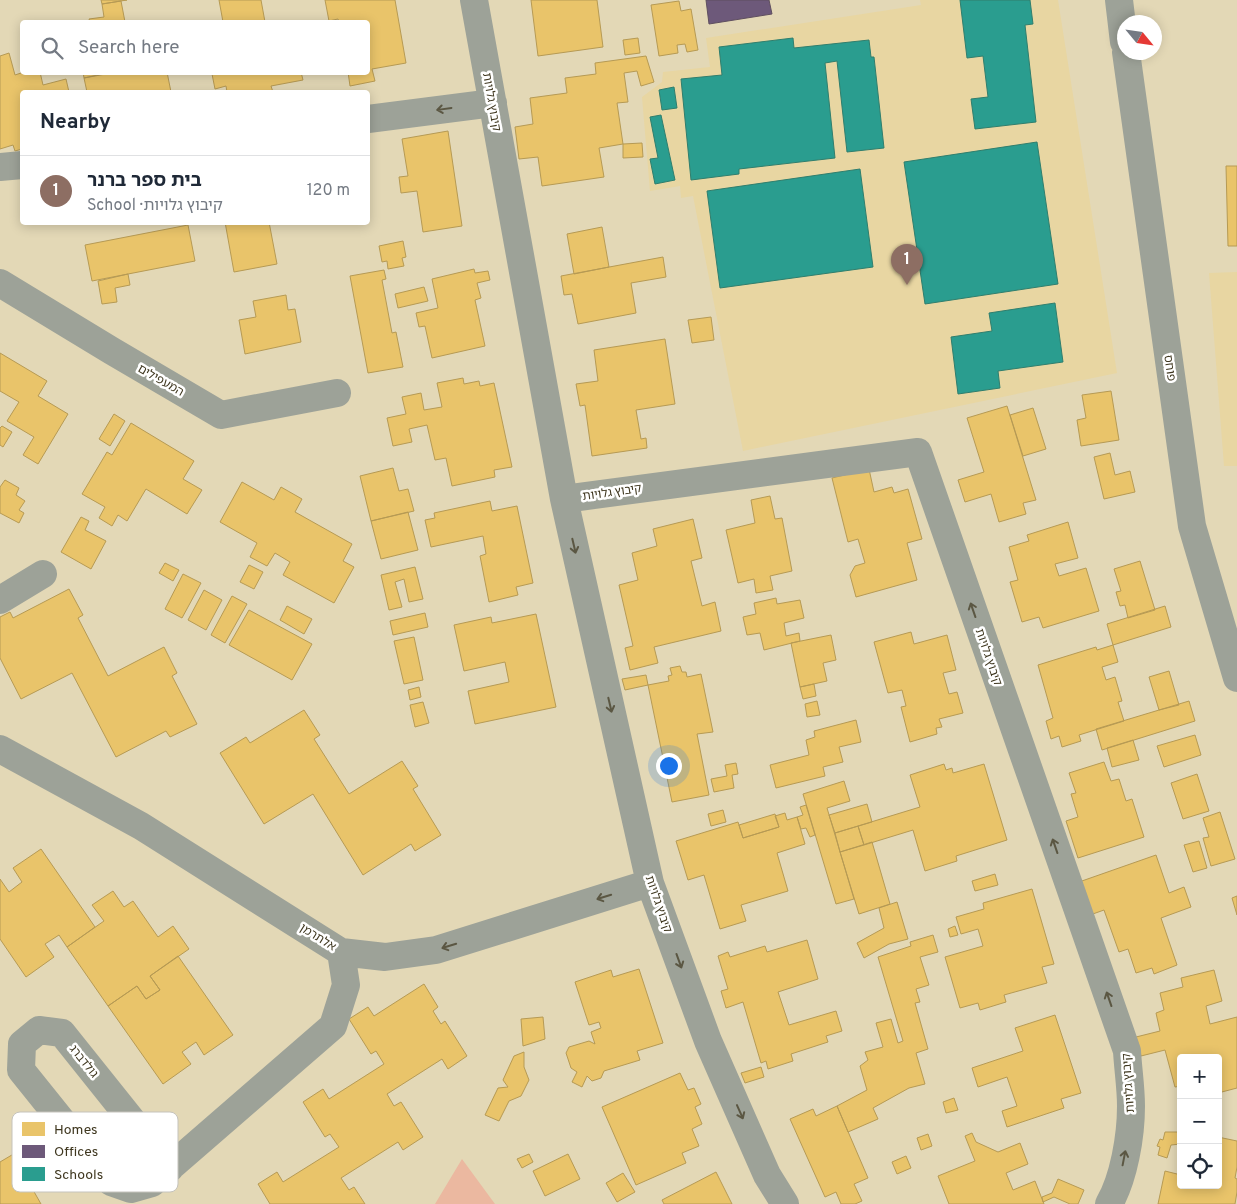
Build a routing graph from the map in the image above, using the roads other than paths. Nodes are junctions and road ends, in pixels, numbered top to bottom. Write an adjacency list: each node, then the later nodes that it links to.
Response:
1 (474, 0): 5 (street, קיבוץ גלויות)
2 (1119, 0): 3 (street)
3 (1121, 15)
4 (1127, 60): 14 (street, פוחס)
5 (492, 102): 6 (street, one-way to 6); 11 (street, קיבוץ גלויות)
6 (370, 119)
7 (20, 165): 8 (street)
8 (0, 167)
9 (0, 283): 10 (street, המעפילים)
10 (337, 393)
11 (564, 498): 16 (street, קיבוץ גלויות, one-way to 16); 22 (street, קיבוץ גלויות, one-way to 11)
12 (43, 574): 13 (street)
13 (0, 600)
14 (1237, 678)
15 (6, 761): 17 (street, אלתרמן)
16 (650, 883): 17 (street, אלתרמן, one-way to 17); 21 (street, קיבוץ גלויות, one-way to 21)
17 (341, 952): 20 (street, גולדברג)
18 (55, 1112): 19 (street, גולדברג)
19 (125, 1112)
20 (178, 1161)
21 (785, 1204)
22 (1109, 1204)

